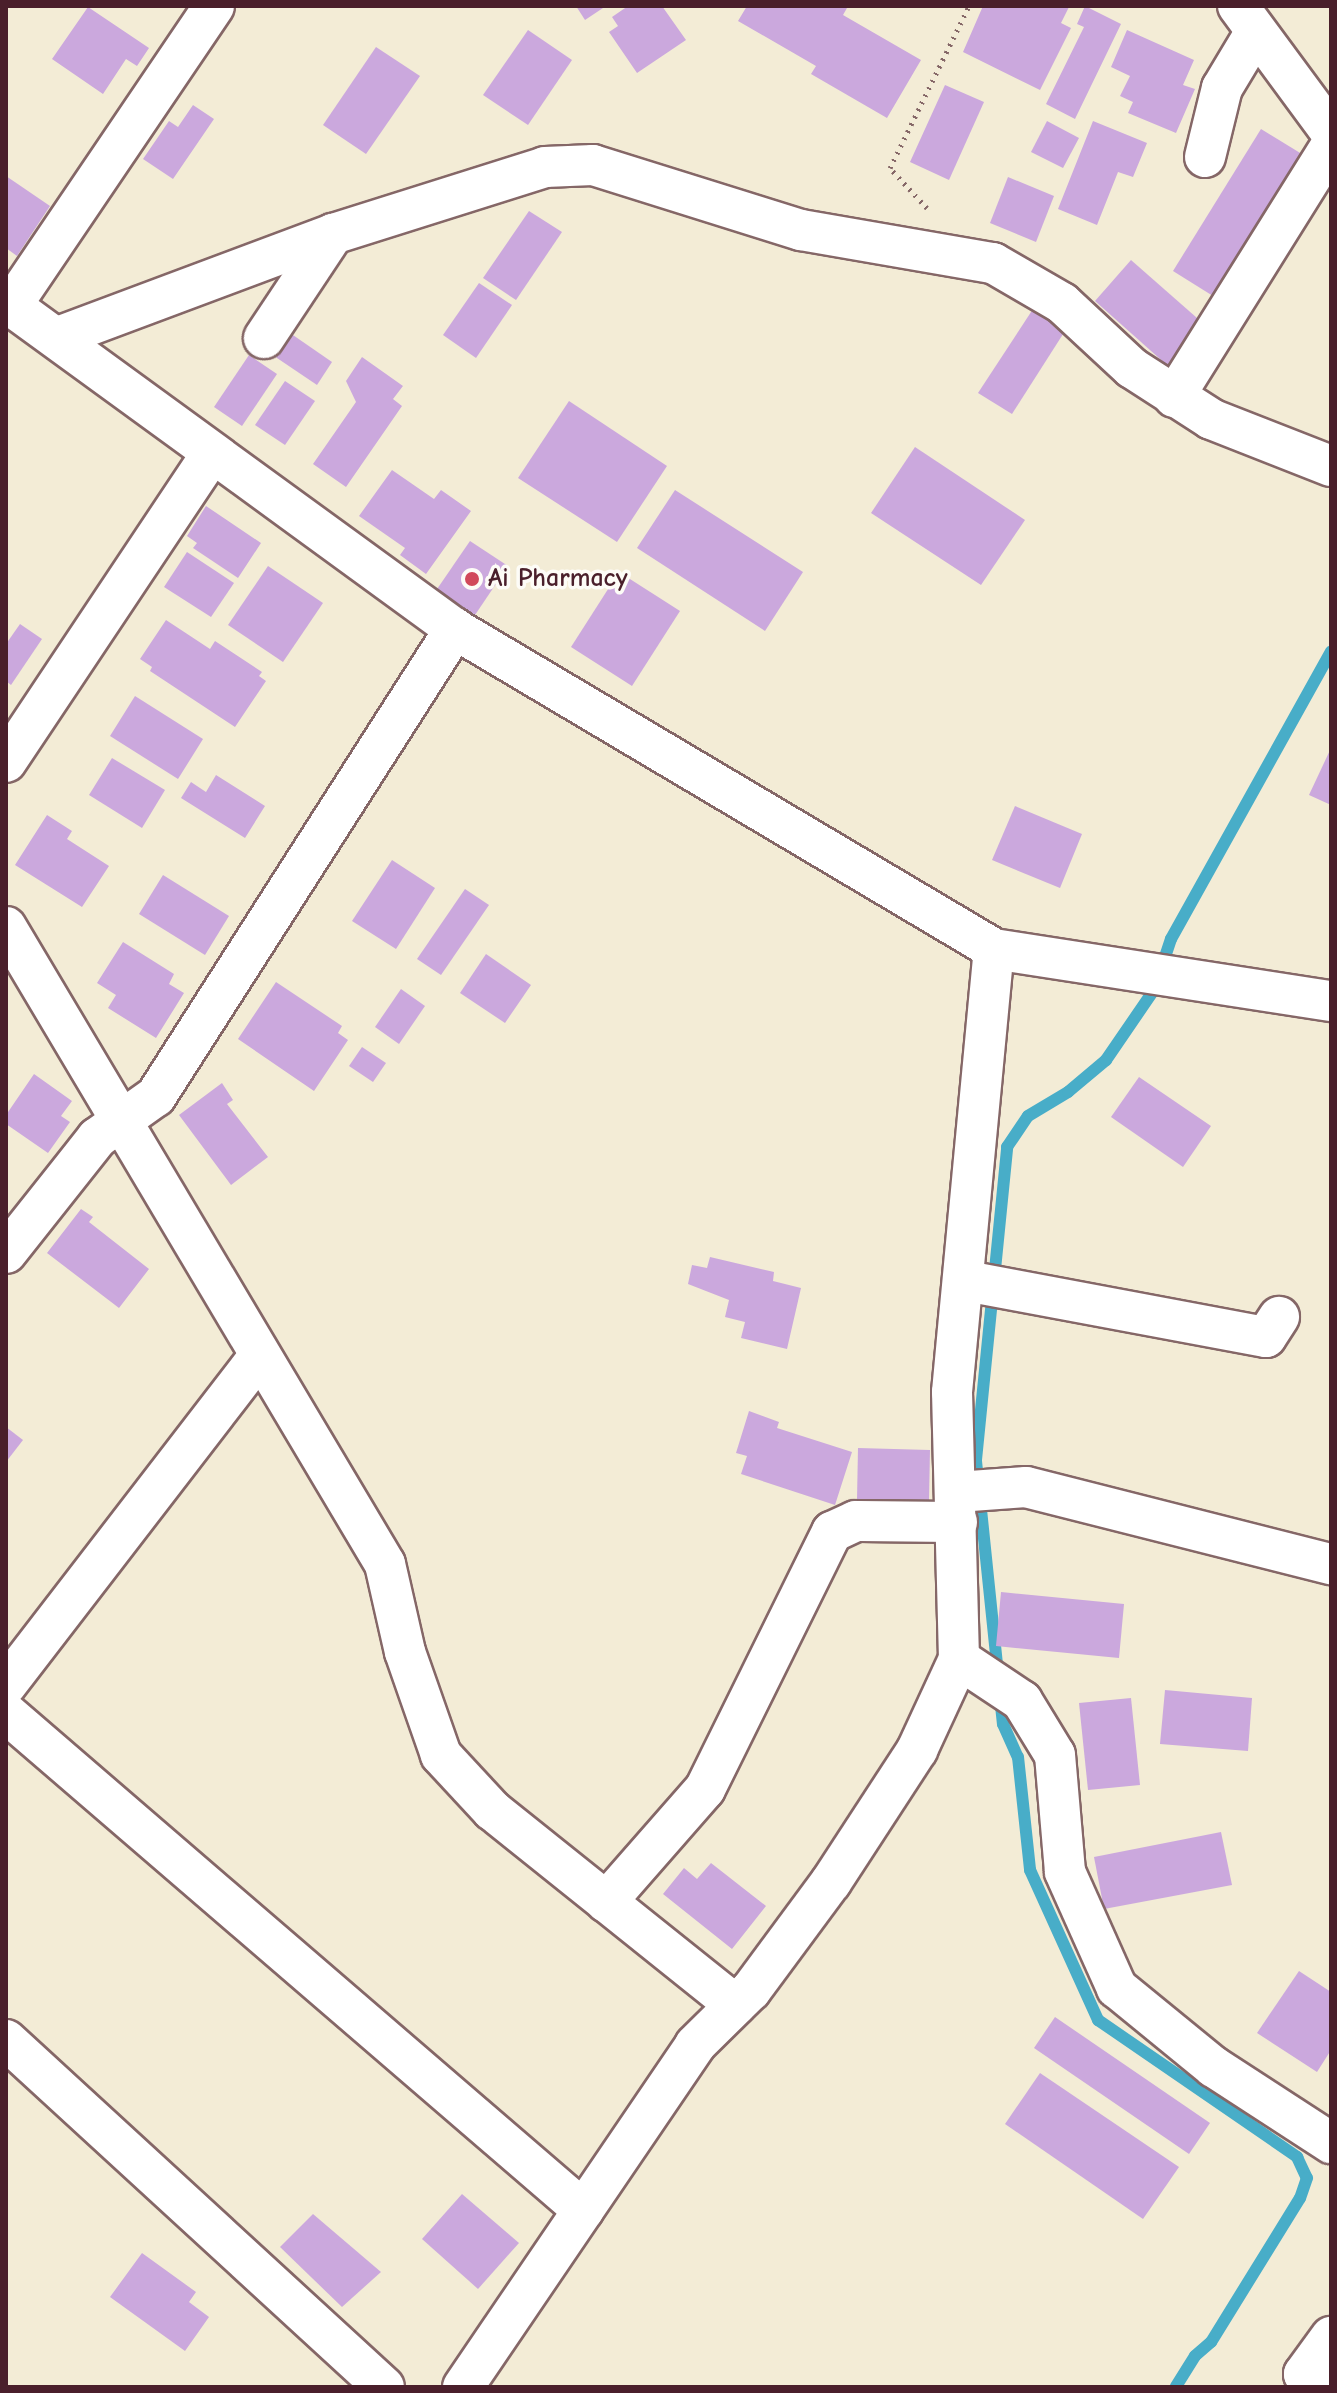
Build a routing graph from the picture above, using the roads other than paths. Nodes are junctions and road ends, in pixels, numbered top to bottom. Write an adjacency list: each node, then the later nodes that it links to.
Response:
1 (214, 6): 7 (street)
2 (1246, 20): 3 (street); 5 (street)
3 (1331, 132)
4 (1331, 146): 10 (street)
5 (1205, 157)
6 (333, 234): 8 (street); 9 (street); 10 (street)
7 (10, 312): 8 (street)
8 (58, 337): 11 (street)
9 (264, 338)
10 (1174, 397): 12 (street)
11 (212, 453): 13 (street); 14 (street)
12 (1331, 466)
13 (455, 629): 16 (street); 18 (street)
14 (6, 762)
15 (6, 927): 18 (street)
16 (994, 949): 17 (street); 20 (street)
17 (1331, 1001)
18 (122, 1120): 19 (street); 22 (street)
19 (6, 1253)
20 (966, 1281): 21 (street); 23 (street)
21 (1279, 1317)
22 (260, 1355): 26 (street); 28 (street)
23 (957, 1507): 24 (street); 25 (street); 28 (street)
24 (1331, 1564)
25 (959, 1659): 29 (street); 31 (street)
26 (6, 1685)
27 (6, 1713): 32 (street)
28 (606, 1902): 29 (street)
29 (735, 2005): 32 (street)
30 (6, 2040): 35 (street)
31 (1331, 2143)
32 (583, 2210): 36 (street)
33 (1331, 2337): 34 (street)
34 (1308, 2383)
35 (384, 2387)
36 (463, 2387)

